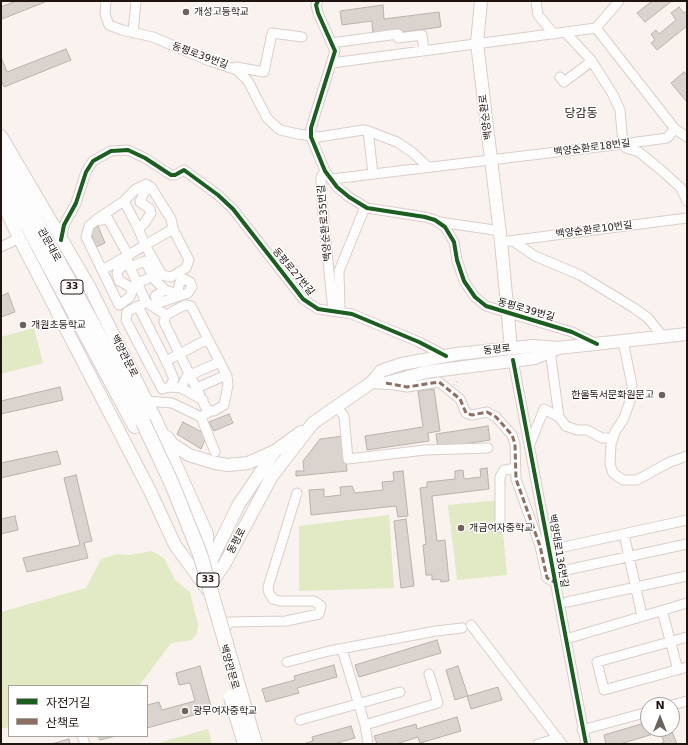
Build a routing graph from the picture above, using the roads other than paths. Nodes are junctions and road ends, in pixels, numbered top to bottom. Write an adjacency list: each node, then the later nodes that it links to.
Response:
1 (106, 1): 9 (street, 동평로39번길)
2 (136, 1): 9 (street)
3 (318, 1): 12 (street)
4 (481, 1): 13 (main road, 백양순환로)
5 (536, 1): 10 (street)
6 (620, 1): 7 (street)
7 (596, 28): 8 (street); 19 (street)
8 (565, 32): 10 (street); 15 (street)
9 (133, 33): 17 (street, 동평로39번길)
10 (554, 34): 13 (street)
11 (302, 38): 17 (street)
12 (331, 43): 14 (street); 16 (street)
13 (477, 43): 14 (street); 26 (main road, 백양순환로)
14 (424, 50): 16 (street)
15 (592, 61): 18 (street); 24 (street)
16 (332, 63): 22 (street)
17 (230, 66): 22 (street, 동평로39번길)
18 (560, 78)
19 (675, 129): 23 (street); 24 (street, 백양순환로18번길)
20 (368, 131): 22 (street); 27 (street); 29 (street)
21 (1, 136): 44 (main road, 백양관문로)
22 (311, 137): 28 (street, 백양순환로35번길)
23 (687, 137)
24 (623, 144): 26 (street, 백양순환로18번길); 35 (street)
25 (1, 152): 80 (highway, 관문대로 / 33)
26 (490, 159): 27 (street, 백양순환로18번길); 43 (main road, 백양순환로)
27 (428, 167): 29 (street, 백양순환로18번길)
28 (325, 171): 31 (street); 53 (street, 백양순환로35번길)
29 (373, 174): 31 (street, 백양순환로18번길)
30 (1, 176): 80 (highway, 관문대로 / 33)
31 (332, 179): 36 (street)
32 (151, 187): 34 (street); 40 (street); 41 (street)
33 (1, 199): 42 (main road, 백양관문로)
34 (124, 201): 38 (street); 40 (street)
35 (687, 201)
36 (365, 207): 39 (street); 53 (street)
37 (687, 218): 43 (street, 백양순환로10번길)
38 (95, 221): 47 (street); 48 (street)
39 (440, 222): 43 (street); 54 (street, 동평로39번길)
40 (138, 228): 45 (street)
41 (173, 229): 45 (street); 45 (street)
42 (19, 238): 46 (street); 100 (main road, 백양관문로)
43 (505, 239): 54 (main road, 백양순환로); 57 (street)
44 (61, 240): 53 (street, 동평로27번길); 75 (main road, 백양관문로)
45 (145, 245): 47 (street)
46 (1, 247)
47 (128, 262): 48 (street); 48 (street); 50 (street); 51 (street)
48 (102, 270)
49 (146, 279): 50 (street)
50 (137, 283): 52 (street)
51 (165, 290)
52 (142, 304): 55 (street); 65 (street); 71 (street)
53 (333, 311): 64 (street, 동평로27번길)
54 (508, 312): 60 (street, 동평로39번길); 63 (main road, 백양순환로)
55 (166, 315): 58 (street); 62 (street)
56 (686, 335): 57 (main road, 동평로)
57 (663, 337): 59 (main road, 동평로)
58 (208, 339): 62 (street); 66 (street)
59 (623, 341): 60 (main road, 동평로); 82 (street)
60 (597, 344): 61 (main road, 동평로)
61 (554, 350): 63 (main road, 동평로); 79 (street)
62 (180, 354): 65 (street); 67 (street)
63 (512, 354): 64 (main road, 동평로); 70 (main road, 동평로); 83 (street, 백양대로136번길)
64 (446, 356): 69 (main road, 동평로)
65 (166, 361): 71 (street)
66 (220, 362): 67 (street); 68 (street)
67 (189, 374): 72 (street); 73 (street)
68 (226, 375): 73 (street); 77 (street)
69 (372, 382): 70 (main road, 동평로); 76 (main road, 동평로)
70 (386, 383): 88 (street)
71 (170, 387): 72 (street)
72 (181, 388): 74 (street)
73 (197, 388): 74 (street)
74 (202, 400): 77 (street)
75 (146, 401): 78 (street); 80 (main road, 백양관문로)
76 (336, 406): 81 (main road, 동평로); 84 (street)
77 (210, 411): 78 (street)
78 (201, 417): 86 (street)
79 (559, 417): 82 (street); 83 (street)
80 (145, 423): 85 (main road); 100 (main road, 백양관문로); 122 (highway, 33, bridge); 124 (highway, 33, bridge)
81 (313, 423): 85 (main road); 100 (main road, 동평로)
82 (613, 438): 87 (street)
83 (530, 444): 94 (street, 백양대로136번길)
84 (488, 448)
85 (275, 451): 100 (main road, 동평로)
86 (215, 452)
87 (687, 456)
88 (516, 468): 91 (street); 98 (street)
89 (297, 494): 108 (street)
90 (687, 520): 92 (street)
91 (500, 527)
92 (624, 534): 94 (street); 95 (street)
93 (687, 544): 95 (street)
94 (550, 550): 98 (street, 백양대로136번길)
95 (630, 557): 96 (street); 99 (street)
96 (562, 572)
97 (687, 576): 99 (street)
98 (556, 583): 109 (street, 백양대로136번길)
99 (636, 587): 101 (street); 104 (street)
100 (207, 589): 108 (main road, 백양관문로)
101 (567, 602)
102 (687, 603): 103 (street)
103 (662, 610): 104 (street); 110 (street)
104 (642, 616): 109 (street)
105 (471, 625): 121 (street)
106 (462, 628): 111 (street)
107 (687, 637): 110 (street)
108 (220, 638): 123 (main road, 백양관문로)
109 (566, 639): 120 (street, 백양대로136번길)
110 (670, 641): 113 (street); 113 (street)
111 (342, 649): 112 (street); 116 (street)
112 (287, 662)
113 (683, 668)
114 (429, 674): 119 (street)
115 (400, 692): 116 (street)
116 (359, 705): 118 (street); 119 (street)
117 (640, 714): 120 (street)
118 (300, 720)
119 (365, 725): 125 (street)
120 (582, 730): 127 (street, 백양대로136번길)
121 (560, 741): 126 (street)
122 (245, 744)
123 (250, 744)
124 (255, 744)
125 (368, 744)
126 (538, 744)
127 (586, 744)

